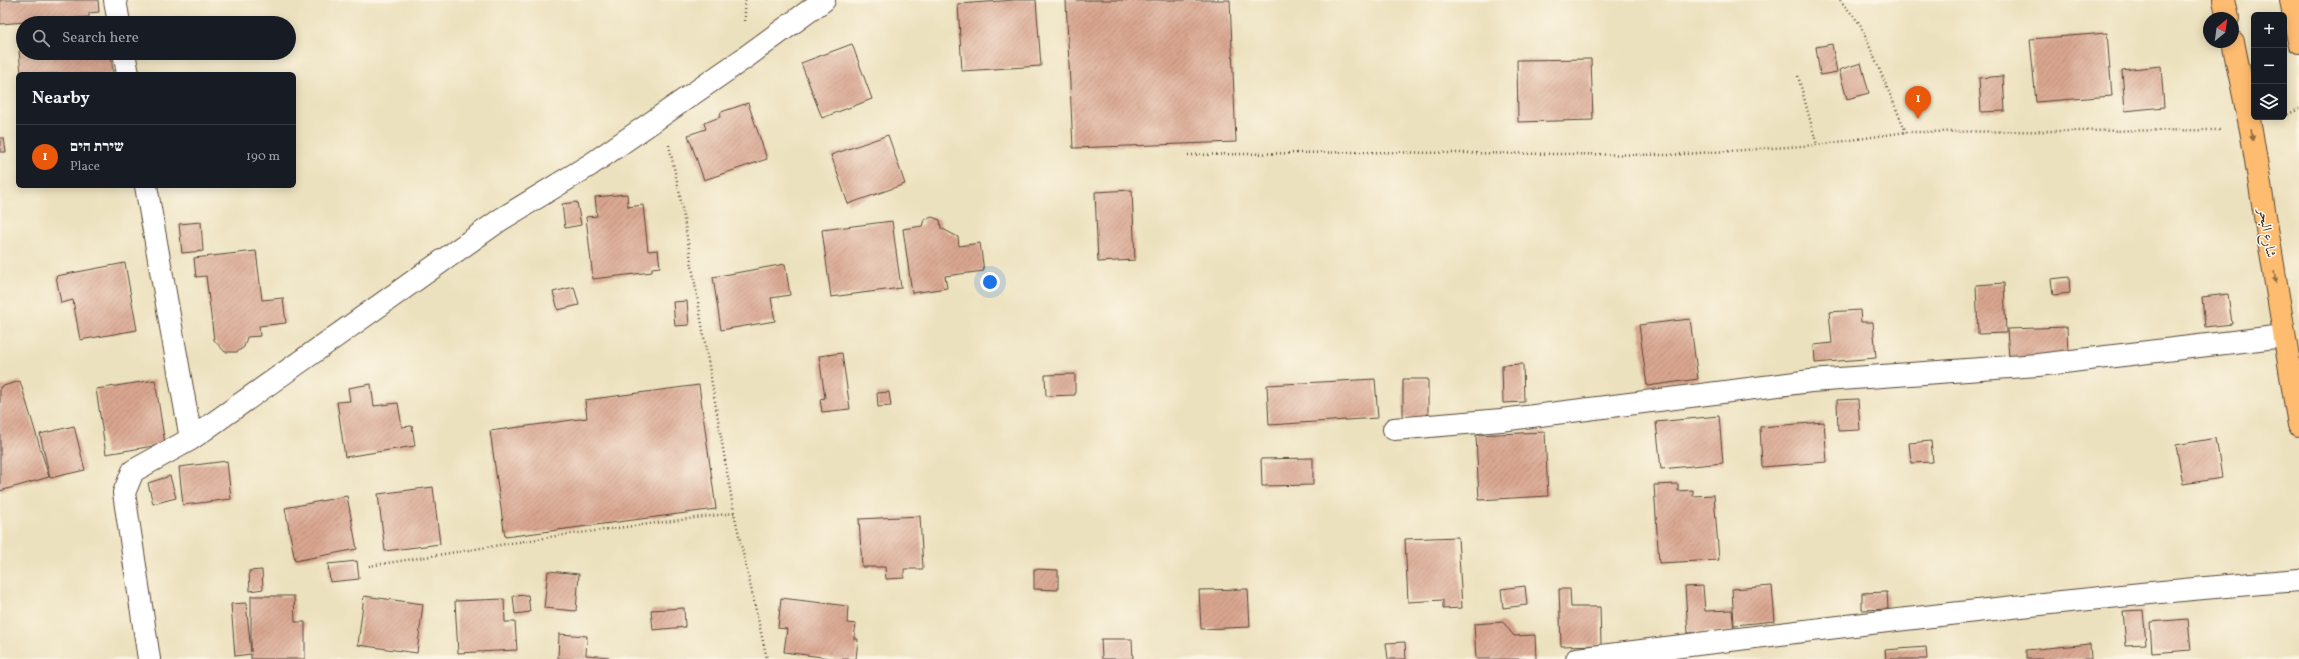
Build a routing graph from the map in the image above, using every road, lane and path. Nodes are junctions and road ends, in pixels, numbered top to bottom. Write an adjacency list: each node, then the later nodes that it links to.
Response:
1 (115, 0): 7 (street)
2 (824, 0): 14 (street)
3 (1840, 0): 17 (path)
4 (2224, 0): 6 (main road)
5 (2291, 0): 8 (main road)
6 (2227, 12)
7 (118, 16)
8 (2299, 42)
9 (2234, 48): 16 (main road, شارع البحر)
10 (125, 60): 11 (street)
11 (128, 72)
12 (1798, 76): 18 (path)
13 (2299, 109): 15 (path)
14 (663, 115): 24 (street); 25 (path)
15 (2287, 115)
16 (2252, 130): 17 (path); 21 (main road, شارع البحر, one-way to 21)
17 (1906, 132): 18 (path)
18 (1817, 145): 19 (path)
19 (1188, 155)
20 (146, 188): 24 (street)
21 (2284, 336): 22 (main road, شارع البحر); 23 (street)
22 (2299, 425)
23 (1394, 429)
24 (192, 439): 28 (street)
25 (734, 513): 26 (path); 29 (path)
26 (370, 566)
27 (2299, 580): 30 (street)
28 (155, 657)
29 (767, 659)
30 (1577, 659)

